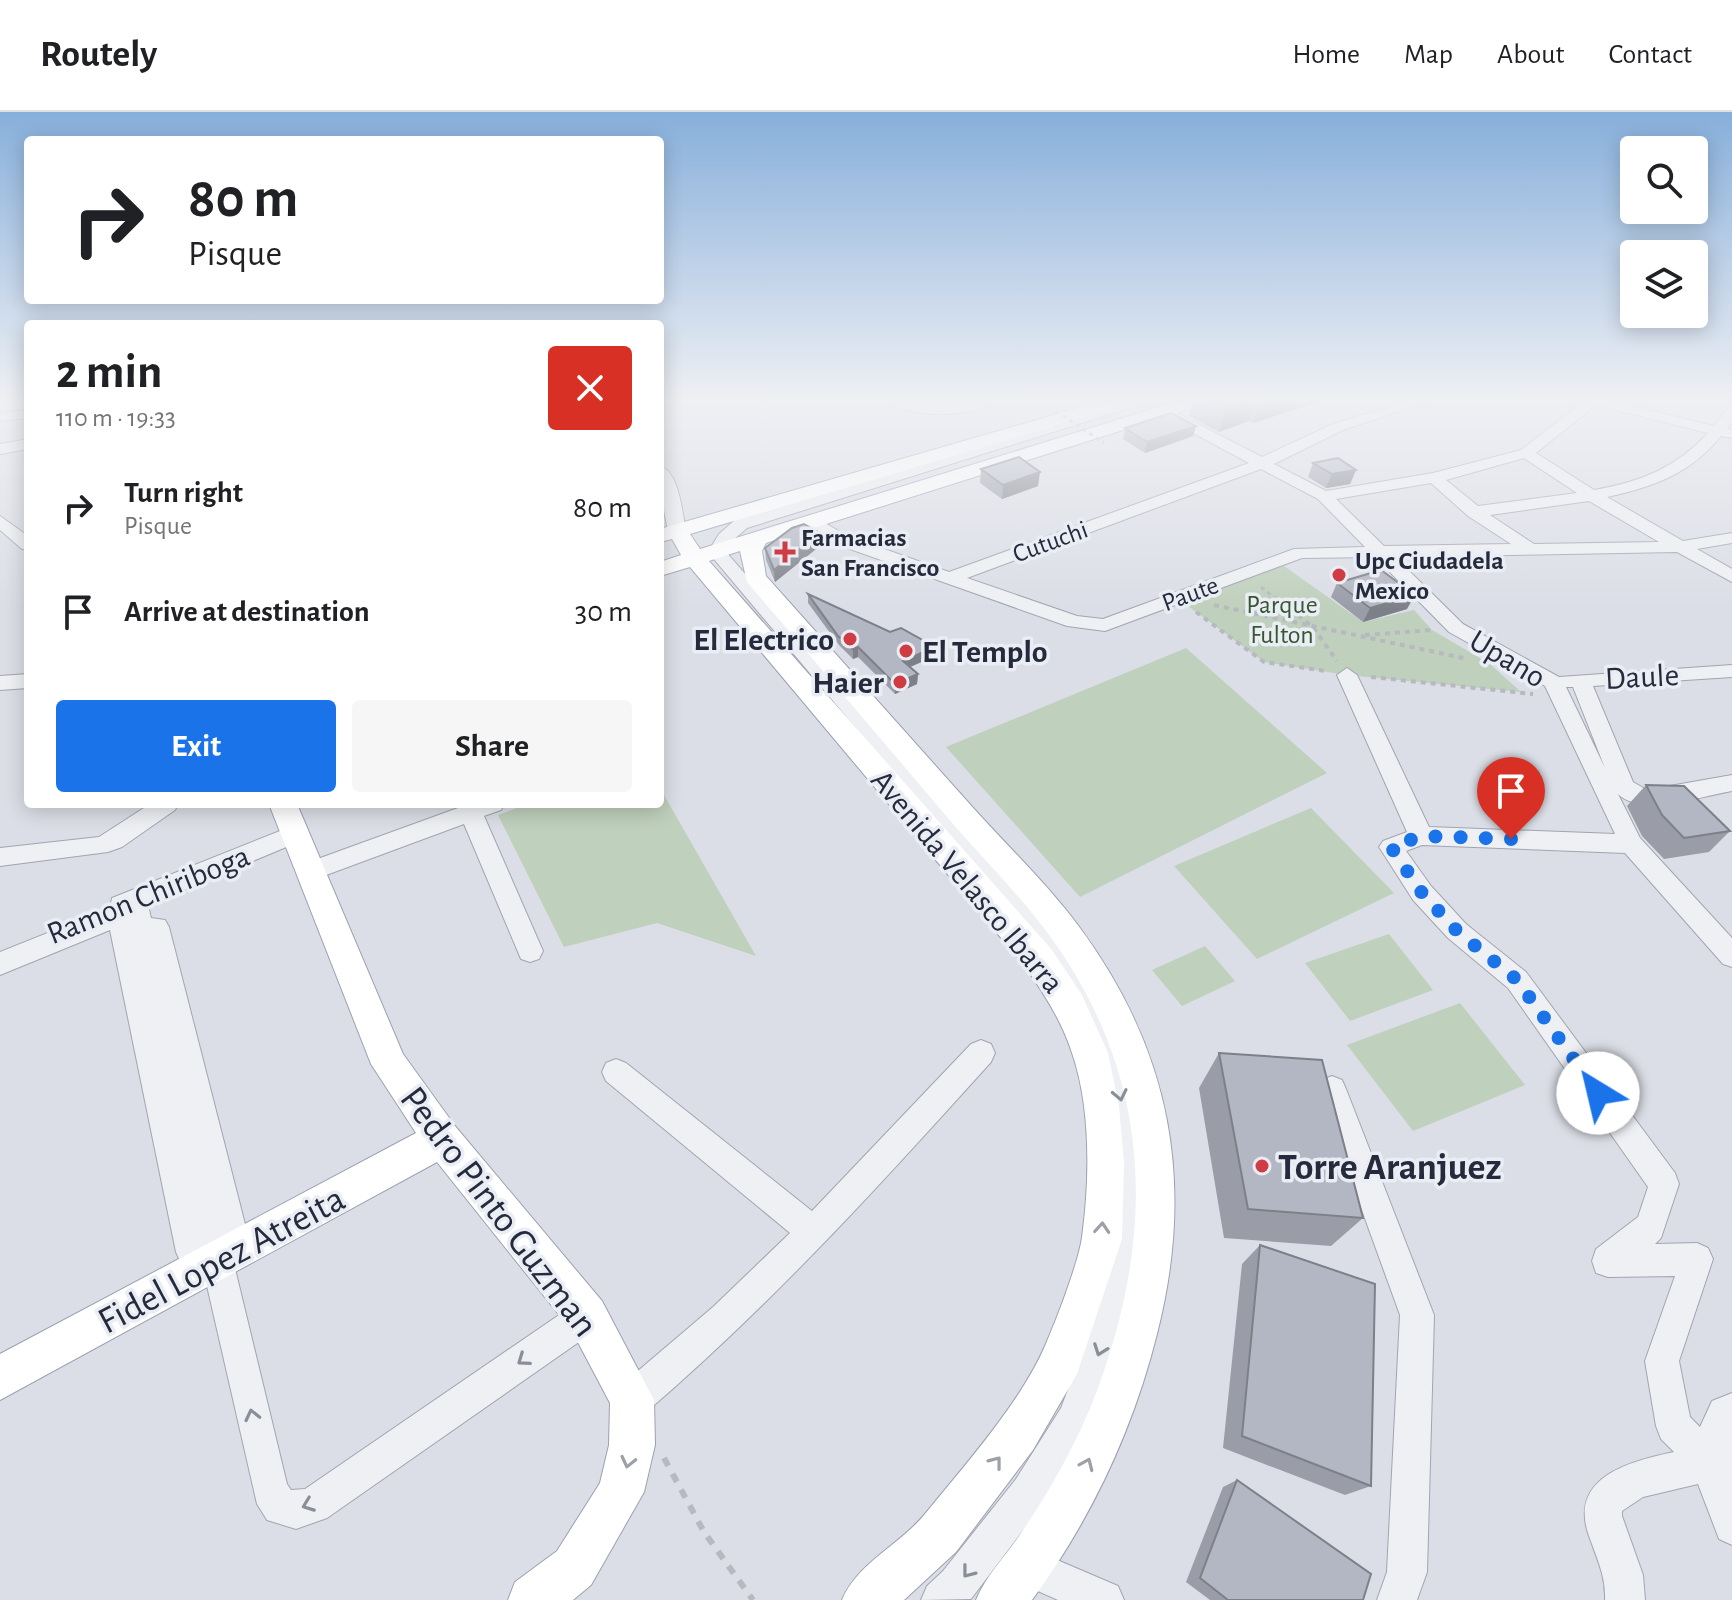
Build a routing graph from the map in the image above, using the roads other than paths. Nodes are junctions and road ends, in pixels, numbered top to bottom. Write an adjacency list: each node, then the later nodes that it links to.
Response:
1 (910, 470): 20 (main road)
2 (928, 470): 20 (street)
3 (951, 470): 18 (street)
4 (961, 470): 15 (main road)
5 (1243, 470): 26 (street, Cutuchi)
6 (1277, 470): 13 (street, Upano)
7 (1462, 470): 10 (street)
8 (1553, 470): 12 (street)
9 (1673, 470): 12 (street)
10 (1434, 478): 13 (street); 14 (street)
11 (664, 480): 20 (street)
12 (1589, 494): 14 (street); 21 (street)
13 (1324, 496): 23 (street, Upano)
14 (1474, 512): 22 (street)
15 (812, 520): 18 (main road); 26 (street, Paute)
16 (0, 521): 19 (street)
17 (1732, 538): 21 (street, Paute)
18 (756, 540): 20 (main road); 58 (main road, Avenida Velasco Ibarra, one-way to 18)
19 (24, 542)
20 (687, 544): 24 (main road); 60 (main road, Avenida Velasco Ibarra, one-way to 20); 61 (street, one-way to 61)
21 (1681, 547): 22 (street, Paute); 25 (street)
22 (1528, 548): 23 (street, Paute)
23 (1382, 551): 26 (street, Paute); 32 (street, Upano)
24 (664, 565)
25 (1732, 577)
26 (947, 579)
27 (1732, 671): 29 (street, Daule)
28 (1347, 675): 37 (street)
29 (1580, 680): 32 (street, Daule); 33 (street)
30 (24, 681): 31 (street)
31 (0, 683)
32 (1558, 690): 38 (street, Upano)
33 (1732, 783)
34 (161, 808): 39 (street)
35 (482, 808): 40 (street); 42 (street)
36 (289, 819): 40 (main road, Pedro Pinto Guzman); 41 (street, Ramon Chiriboga)
37 (1421, 836): 38 (street); 56 (street)
38 (1631, 844): 44 (street, Upano)
39 (0, 857)
40 (310, 872): 49 (main road, Pedro Pinto Guzman)
41 (142, 902): 43 (street, Ramon Chiriboga); 51 (street)
42 (530, 951)
43 (0, 955)
44 (1732, 956)
45 (0, 964): 51 (street)
46 (981, 1053): 50 (street)
47 (616, 1072): 50 (street)
48 (1332, 1089): 64 (street)
49 (442, 1139): 51 (main road, Fidel Lopez Atreita); 52 (main road, Pedro Pinto Guzman)
50 (815, 1233): 54 (street)
51 (213, 1248): 52 (street, one-way to 51); 53 (main road, Fidel Lopez Atreita)
52 (587, 1316): 54 (main road, Pedro Pinto Guzman)
53 (0, 1378)
54 (632, 1400): 59 (main road, Pedro Pinto Guzman, one-way to 59)
55 (1732, 1411): 56 (street)
56 (1711, 1464): 57 (street); 65 (street)
57 (1732, 1526)
58 (1029, 1567): 62 (main road, Avenida Velasco Ibarra); 63 (street)
59 (533, 1600)
60 (867, 1600)
61 (941, 1600)
62 (1001, 1600)
63 (1104, 1600)
64 (1397, 1600)
65 (1625, 1600)

